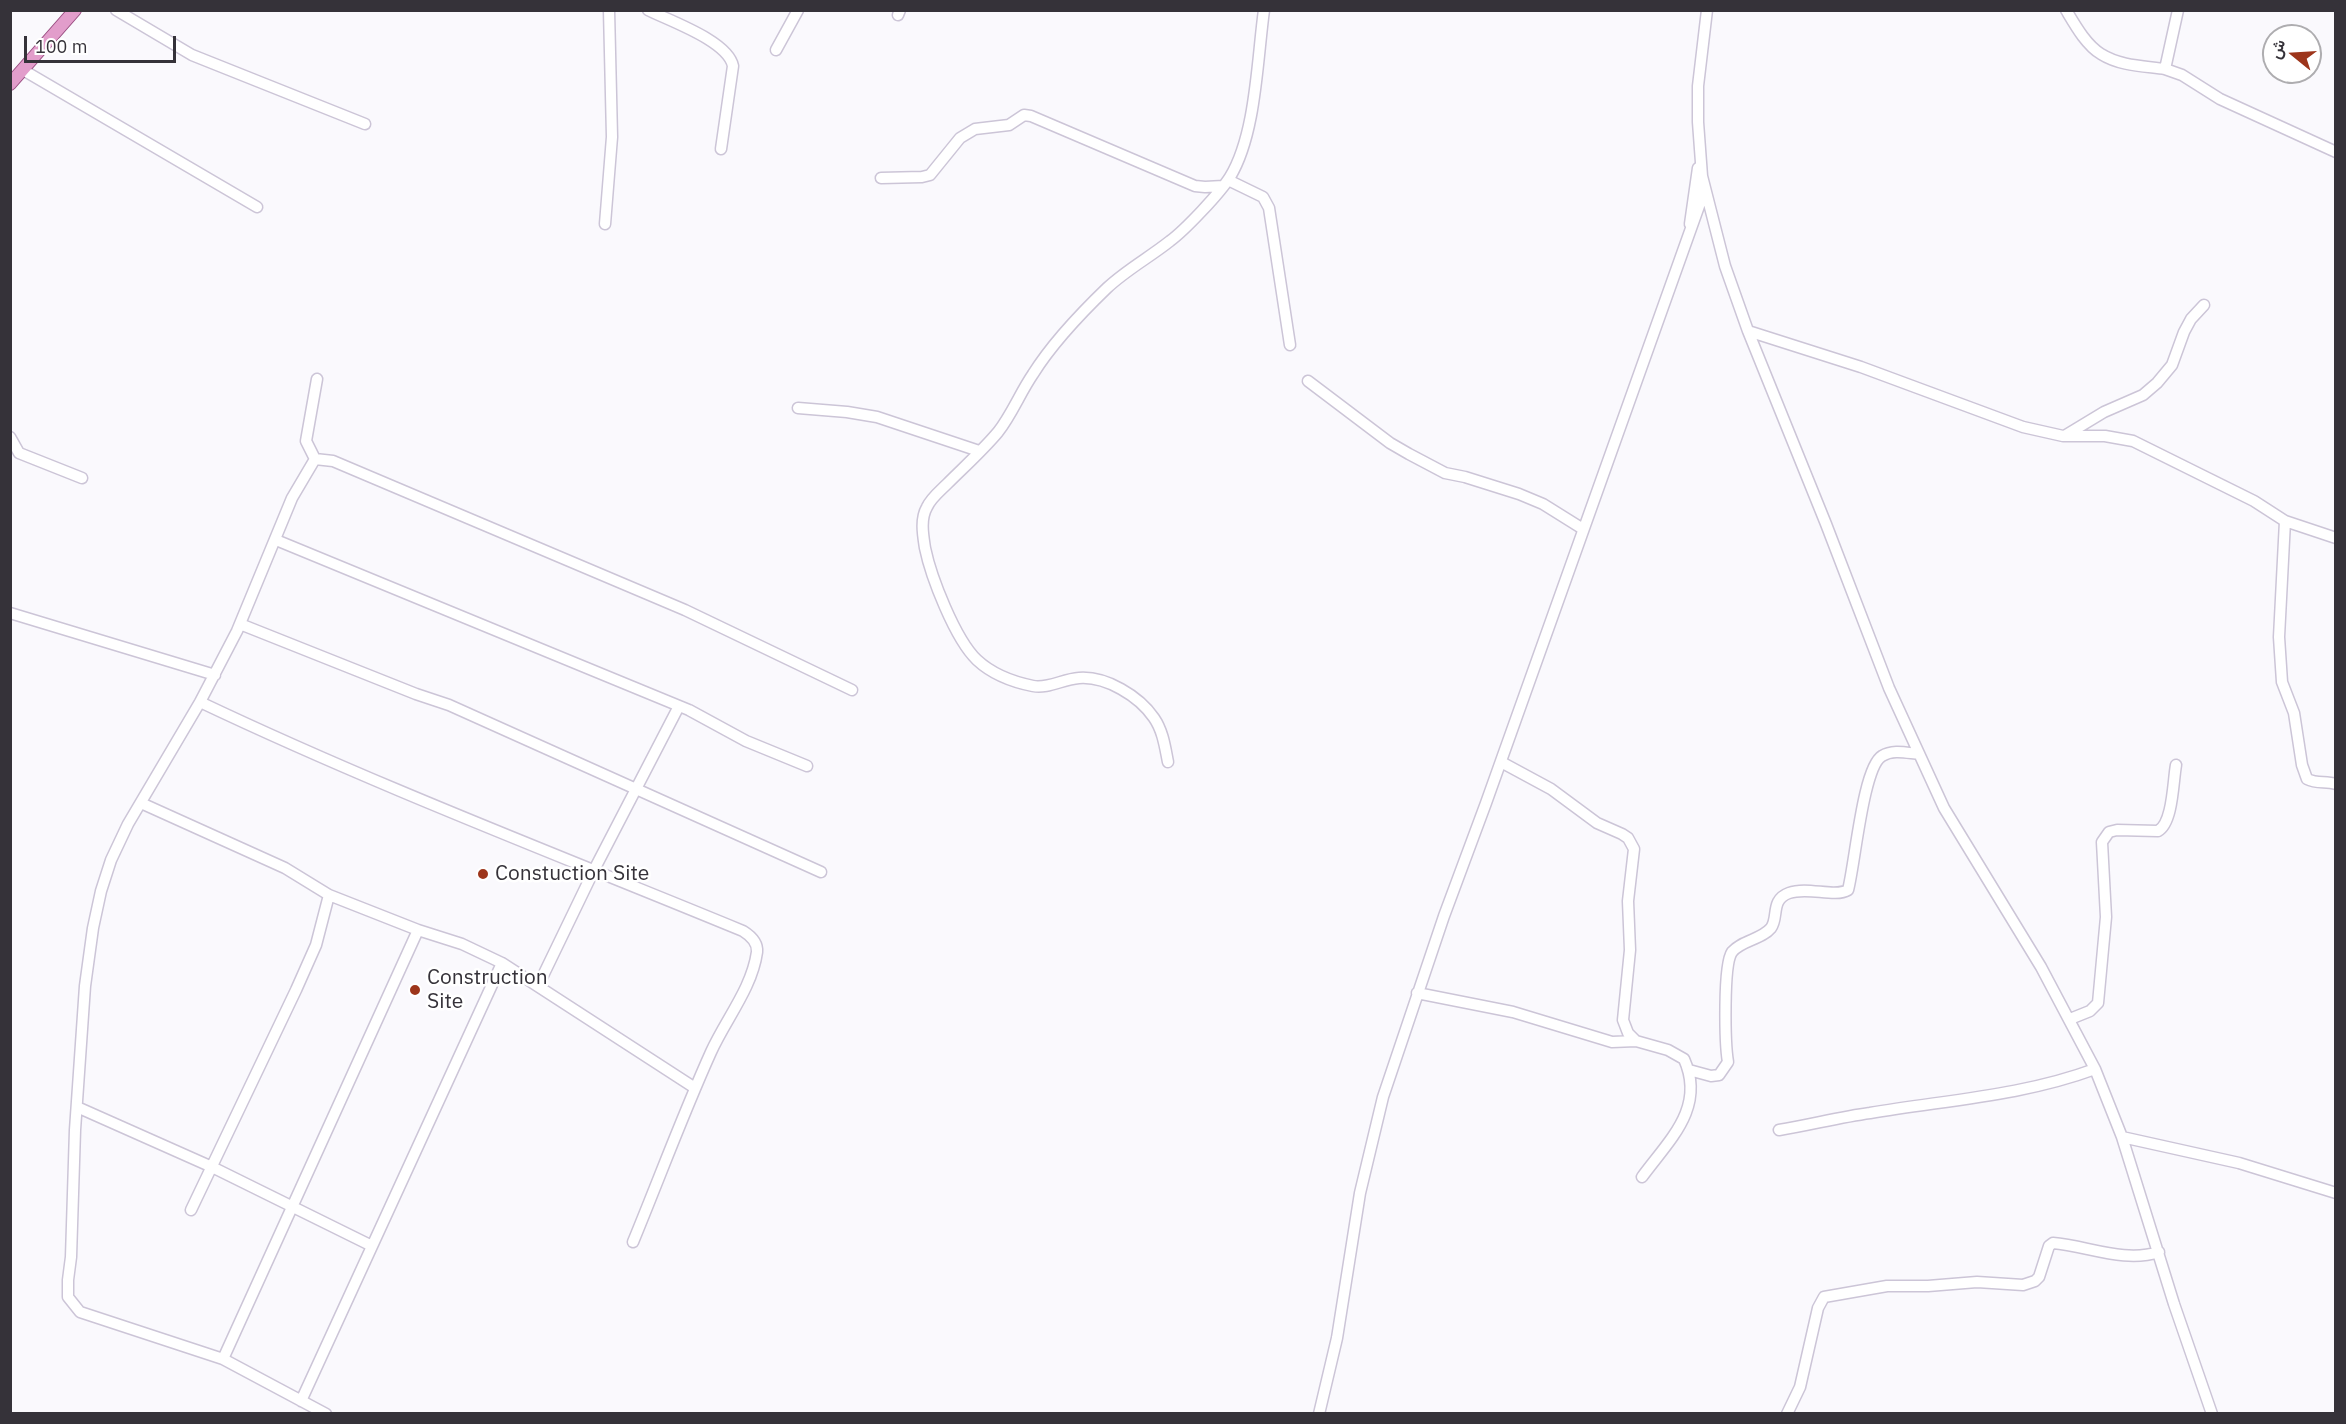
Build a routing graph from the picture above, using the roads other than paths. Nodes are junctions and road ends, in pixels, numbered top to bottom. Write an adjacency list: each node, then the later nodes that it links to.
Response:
1 (75, 10): 12 (main road)
2 (116, 10): 14 (street)
3 (609, 10): 22 (street)
4 (648, 10): 15 (street)
5 (798, 10): 10 (street)
6 (1264, 10): 19 (street)
7 (1707, 10): 17 (street)
8 (2066, 10): 11 (street)
9 (2178, 10): 11 (street)
10 (776, 50)
11 (2164, 69): 16 (street)
12 (23, 70): 13 (main road); 21 (street)
13 (10, 84)
14 (365, 124)
15 (722, 149)
16 (2336, 152)
17 (1701, 155): 20 (street); 23 (street)
18 (881, 178): 19 (street)
19 (1226, 183): 26 (street); 32 (street)
20 (1705, 191): 23 (street); 25 (street)
21 (257, 207)
22 (605, 224)
23 (1689, 230): 36 (street)
24 (2204, 305): 30 (street)
25 (1748, 331): 30 (street); 45 (street)
26 (1290, 345)
27 (318, 379): 33 (street)
28 (1308, 381): 36 (street)
29 (798, 408): 32 (street)
30 (2063, 436): 35 (street)
31 (10, 437): 34 (street)
32 (979, 452): 46 (street)
33 (315, 459): 38 (street); 42 (street)
34 (82, 478)
35 (2285, 521): 37 (street); 50 (street)
36 (1583, 529): 47 (street)
37 (2336, 538)
38 (276, 540): 40 (street); 44 (street)
39 (10, 613): 41 (street)
40 (240, 624): 41 (street); 51 (street)
41 (215, 675): 43 (street)
42 (852, 690)
43 (200, 702): 52 (street); 53 (street)
44 (679, 706): 49 (street); 51 (street)
45 (1919, 754): 60 (street); 63 (street)
46 (1168, 762)
47 (1501, 762): 59 (street); 61 (street)
48 (2176, 765): 60 (street)
49 (807, 766)
50 (2336, 784)
51 (638, 788): 53 (street); 54 (street)
52 (141, 803): 55 (street); 65 (street)
53 (594, 870): 58 (street); 64 (street)
54 (821, 872)
55 (329, 895): 56 (street); 68 (street)
56 (418, 930): 57 (street); 71 (street)
57 (502, 963): 58 (street); 74 (street)
58 (538, 986): 64 (street)
59 (1417, 993): 61 (street); 79 (street)
60 (2070, 1018): 62 (street)
61 (1636, 1041): 63 (street)
62 (2095, 1069): 66 (street); 67 (street)
63 (1689, 1070): 69 (street)
64 (696, 1088): 73 (street)
65 (76, 1107): 68 (street); 76 (street)
66 (1779, 1130)
67 (2122, 1137): 70 (street); 75 (street)
68 (212, 1167): 71 (street); 72 (street)
69 (1642, 1177)
70 (2336, 1192)
71 (292, 1207): 74 (street); 76 (street)
72 (191, 1210)
73 (633, 1242)
74 (372, 1246): 77 (street)
75 (2159, 1252): 80 (street); 81 (street)
76 (223, 1359): 77 (street)
77 (301, 1401): 78 (street)
78 (326, 1413)
79 (1319, 1413)
80 (1787, 1413)
81 (2212, 1413)

